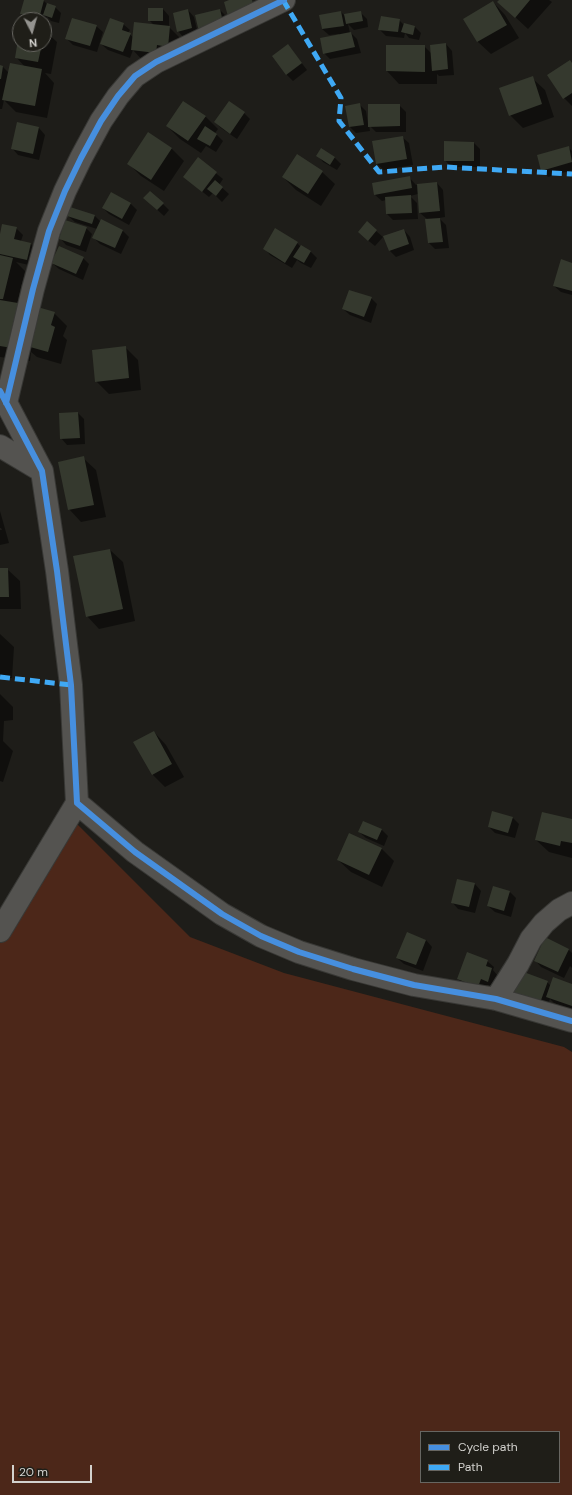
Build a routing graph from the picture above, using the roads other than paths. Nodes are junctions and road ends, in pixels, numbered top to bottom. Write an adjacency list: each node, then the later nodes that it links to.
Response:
1 (284, 0): 2 (street)
2 (3, 397): 4 (street)
3 (0, 446): 4 (street)
4 (42, 471): 5 (street)
5 (77, 803): 7 (street); 8 (street)
6 (572, 904): 8 (street)
7 (0, 931)
8 (496, 999): 9 (street)
9 (572, 1021)

